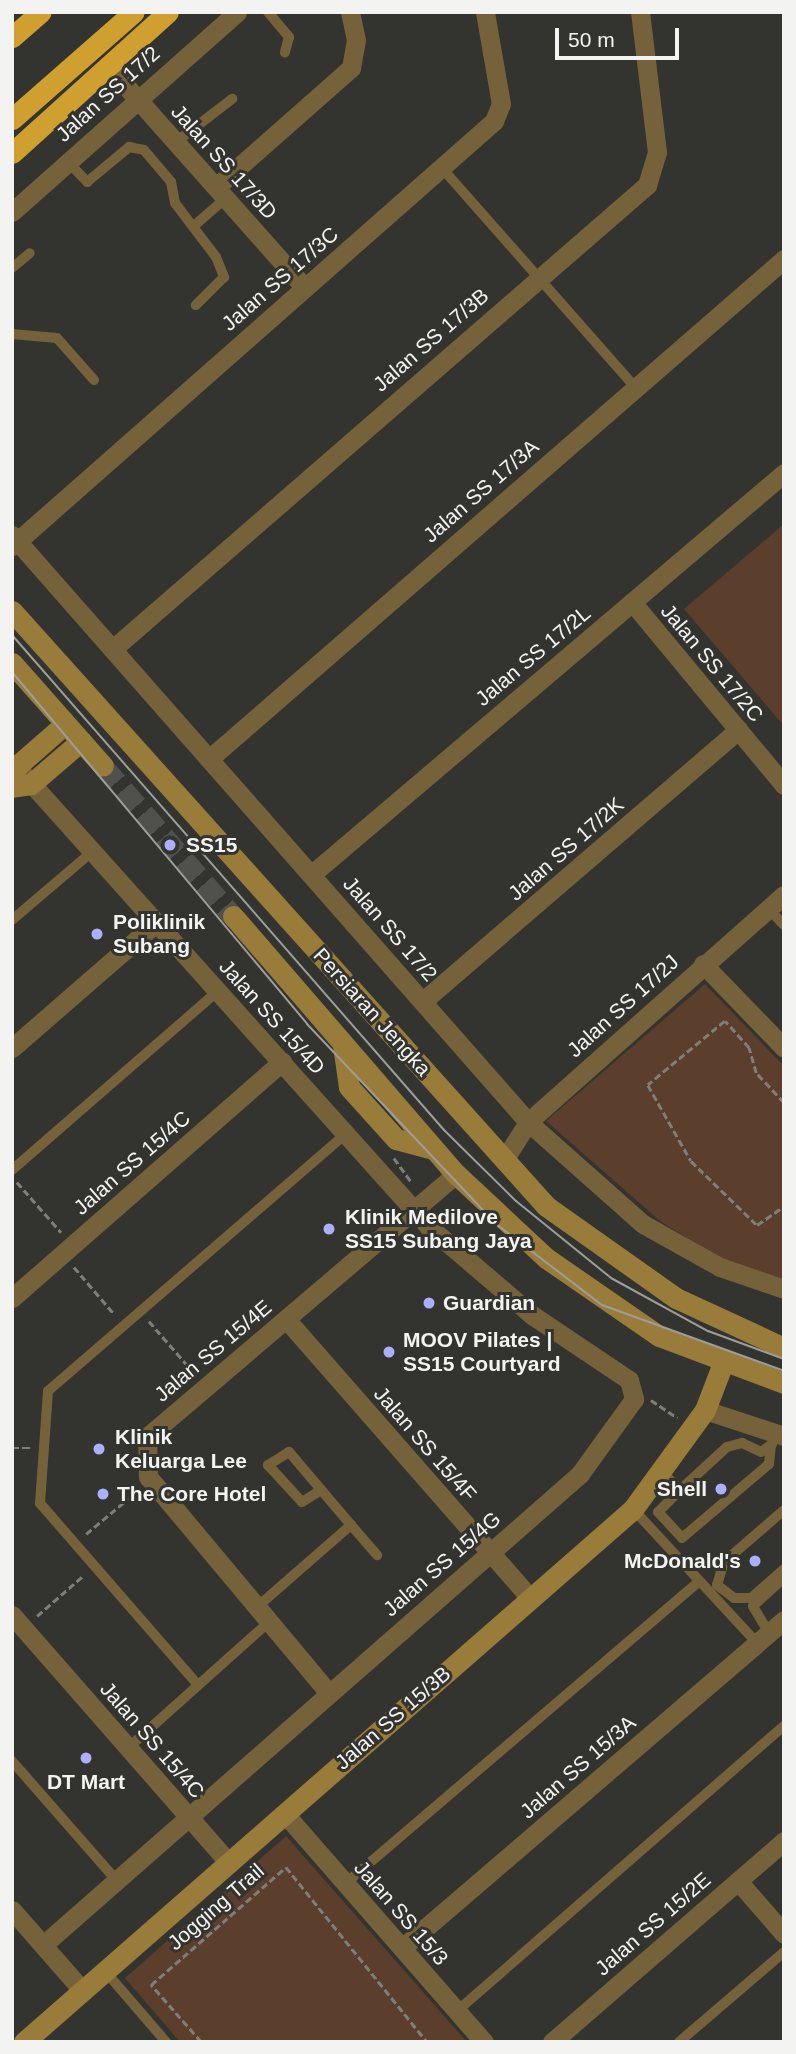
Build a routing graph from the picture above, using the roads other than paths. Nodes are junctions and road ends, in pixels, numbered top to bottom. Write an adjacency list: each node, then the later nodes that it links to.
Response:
1 (41, 12): 9 (highway)
2 (134, 12): 14 (highway)
3 (168, 12): 11 (highway)
4 (237, 12): 12 (street, Jalan SS 17/2)
5 (268, 12): 10 (lane)
6 (350, 12): 19 (street)
7 (485, 12): 18 (street, Jalan SS 17/3C)
8 (640, 12): 25 (street, Jalan SS 17/3B)
9 (13, 36)
10 (285, 52)
11 (109, 67): 12 (street, Jalan SS 17/3D); 16 (highway)
12 (136, 98): 15 (street, Jalan SS 17/3D); 17 (street, Jalan SS 17/2)
13 (232, 99): 15 (lane)
14 (12, 119)
15 (176, 142): 19 (street, Jalan SS 17/3D)
16 (12, 153)
17 (68, 161): 20 (street, Jalan SS 17/2); 21 (lane)
18 (441, 167): 25 (lane); 26 (street, Jalan SS 17/3C)
19 (221, 193): 21 (lane); 26 (street, Jalan SS 17/3D)
20 (12, 212)
21 (195, 225): 27 (lane)
22 (30, 253): 24 (lane)
23 (784, 259): 30 (street, Jalan SS 17/3A)
24 (12, 268)
25 (538, 277): 30 (lane); 35 (street, Jalan SS 17/3B)
26 (305, 288): 32 (street, Jalan SS 17/3C)
27 (196, 305)
28 (12, 334): 29 (lane)
29 (94, 380)
30 (634, 387): 40 (street, Jalan SS 17/3A)
31 (784, 473): 33 (street, Jalan SS 17/2L)
32 (14, 541): 35 (street, Jalan SS 17/2)
33 (632, 602): 38 (street, Jalan SS 17/2C); 45 (street, Jalan SS 17/2L)
34 (12, 611): 60 (main road, Persiaran Jengka)
35 (115, 647): 40 (street, Jalan SS 17/2)
36 (12, 663): 37 (main road)
37 (65, 724): 39 (main road); 42 (main road)
38 (738, 730): 43 (street, Jalan SS 17/2C); 54 (street, Jalan SS 17/2K)
39 (81, 741): 41 (main road); 42 (main road)
40 (209, 759): 45 (street, Jalan SS 17/2)
41 (103, 766)
42 (17, 776): 44 (street, Jalan SS 15/4D)
43 (784, 785)
44 (94, 850): 49 (lane); 50 (street, Jalan SS 15/4D)
45 (312, 874): 54 (street, Jalan SS 17/2)
46 (784, 895): 47 (street, Jalan SS 17/2J)
47 (768, 908): 51 (lane); 52 (street, Jalan SS 17/2J)
48 (233, 916): 62 (main road, Persiaran Jengka)
49 (12, 920)
50 (157, 922): 53 (street, Jalan SS 15/4D); 55 (street)
51 (784, 925)
52 (703, 964): 56 (street); 58 (street, Jalan SS 17/2J)
53 (218, 991): 57 (street, Jalan SS 15/4D); 61 (lane)
54 (423, 1001): 58 (street, Jalan SS 17/2)
55 (12, 1048)
56 (784, 1048)
57 (282, 1062): 59 (street, Jalan SS 15/4D); 65 (street, Jalan SS 15/4C)
58 (528, 1122): 60 (street, Jalan SS 17/2J); 64 (street, Jalan SS 17/2)
59 (345, 1133): 63 (street, Jalan SS 15/4D); 87 (lane)
60 (504, 1160): 67 (main road, Persiaran Jengka)
61 (12, 1170)
62 (456, 1174): 63 (street, Jalan SS 15/4E); 68 (main road)
63 (414, 1210): 66 (street, Jalan SS 15/4E); 78 (street, Jalan SS 15/4G)
64 (784, 1289)
65 (12, 1298)
66 (286, 1319): 78 (street, Jalan SS 15/4F); 84 (street, Jalan SS 15/4E)
67 (784, 1348)
68 (723, 1363): 69 (main road); 70 (main road, Jalan SS 15/3B)
69 (784, 1382)
70 (705, 1410): 71 (street); 72 (main road, Jalan SS 15/3B)
71 (777, 1439): 74 (lane); 74 (lane)
72 (662, 1472): 74 (lane); 75 (main road, Jalan SS 15/3B)
73 (321, 1490): 73 (lane); 77 (lane)
74 (680, 1490)
75 (633, 1508): 82 (lane); 83 (main road, Jalan SS 15/3B)
76 (784, 1510): 80 (lane)
77 (351, 1525): 79 (lane); 84 (lane)
78 (490, 1553): 83 (street, Jalan SS 15/4F); 88 (street, Jalan SS 15/4G)
79 (377, 1555)
80 (784, 1569)
81 (784, 1578): 86 (lane)
82 (699, 1582): 86 (lane); 98 (lane)
83 (530, 1598): 92 (main road, Jalan SS 15/3B)
84 (263, 1615): 87 (lane); 88 (street)
85 (18, 1622): 90 (street, Jalan SS 15/4C)
86 (770, 1632): 102 (street, Jalan SS 15/3A)
87 (198, 1685): 90 (lane)
88 (328, 1692): 93 (street, Jalan SS 15/4G)
89 (784, 1726): 106 (lane)
90 (128, 1748): 93 (street, Jalan SS 15/4C)
91 (12, 1761): 96 (lane)
92 (285, 1814): 95 (main road, Jalan SS 15/3B); 98 (street, Jalan SS 15/3)
93 (189, 1817): 95 (street, Jalan SS 15/4C); 96 (street, Jalan SS 15/4G)
94 (784, 1841): 97 (street, Jalan SS 15/2E)
95 (229, 1863): 104 (main road, Jalan SS 15/3B)
96 (116, 1880): 101 (street, Jalan SS 15/4G)
97 (738, 1881): 100 (street); 110 (street, Jalan SS 15/2E)
98 (346, 1883): 102 (street, Jalan SS 15/3)
99 (12, 1910): 101 (street)
100 (784, 1934)
101 (43, 1945): 105 (street)
102 (402, 1948): 106 (street, Jalan SS 15/3)
103 (784, 1952): 111 (lane)
104 (105, 1971): 105 (main road, Jalan SS 15/3B); 108 (lane)
105 (83, 1991): 107 (main road, Jalan SS 15/3B)
106 (457, 2011): 109 (street, Jalan SS 15/3)
107 (24, 2042)
108 (166, 2042)
109 (484, 2042)
110 (552, 2042)
111 (679, 2042)

